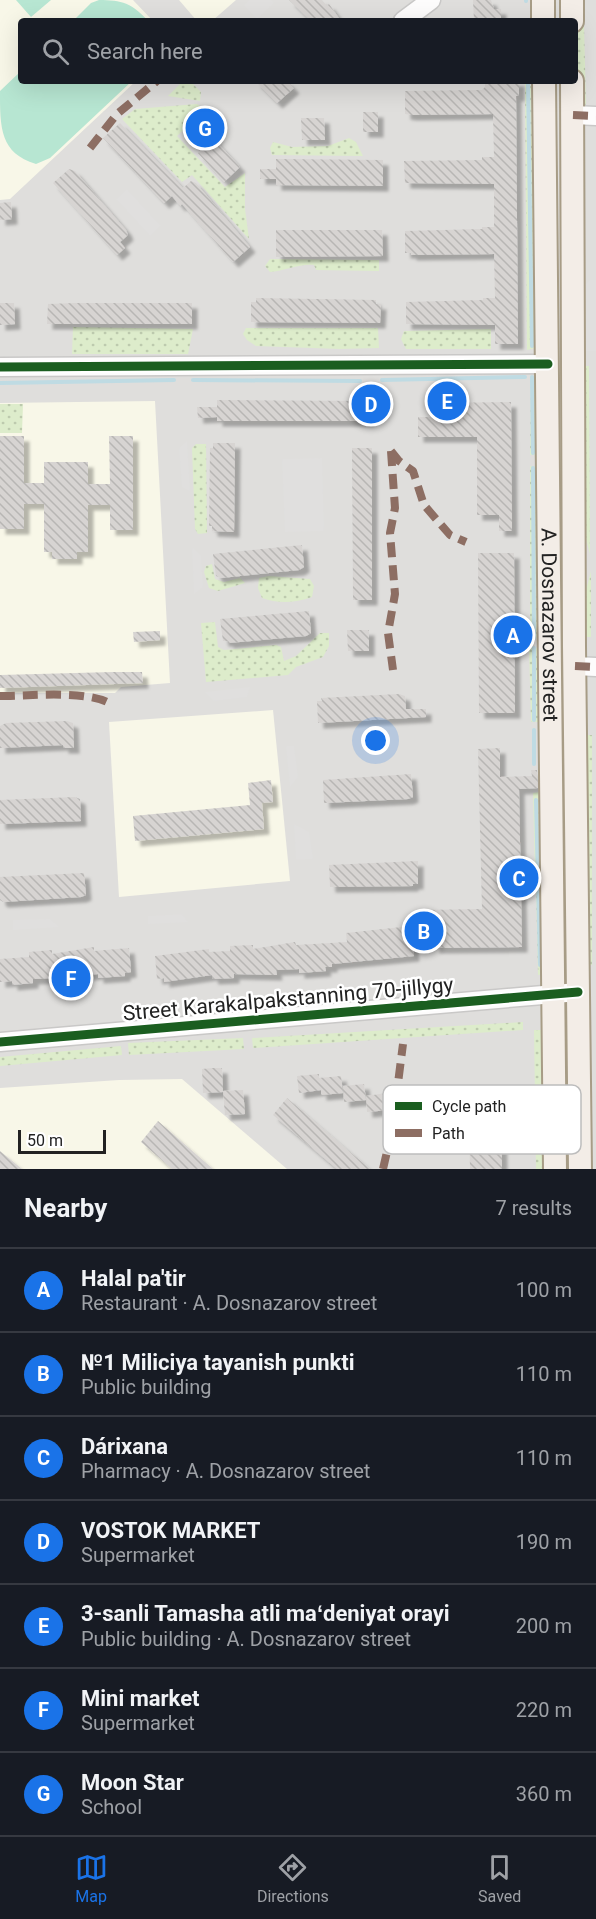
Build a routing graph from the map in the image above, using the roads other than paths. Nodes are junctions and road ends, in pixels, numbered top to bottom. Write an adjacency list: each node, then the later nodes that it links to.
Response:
1 (431, 0): 4 (street)
2 (543, 0): 5 (main road)
3 (572, 0): 6 (main road)
4 (407, 18)
5 (543, 18)
6 (572, 18)
7 (544, 84): 11 (main road, A. Dosnazarov street)
8 (573, 84): 9 (main road, A. Dosnazarov street)
9 (573, 115): 10 (street); 13 (main road, A. Dosnazarov street)
10 (596, 116)
11 (548, 364): 12 (street); 14 (main road, A. Dosnazarov street)
12 (0, 367)
13 (585, 666): 15 (main road, A. Dosnazarov street)
14 (553, 970): 15 (main road); 16 (main road, A. Dosnazarov street)
15 (578, 981): 16 (street, Street Karakalpakstanning 70-jillygy); 17 (main road, A. Dosnazarov street)
16 (554, 993): 18 (main road, A. Dosnazarov street); 19 (street, Street Karakalpakstanning 70-jillygy)
17 (578, 1029): 18 (main road); 21 (main road, A. Dosnazarov street)
18 (555, 1033): 20 (main road, A. Dosnazarov street)
19 (0, 1042)
20 (555, 1085)
21 (579, 1085)
22 (580, 1154): 23 (main road, A. Dosnazarov street)
23 (580, 1169)

